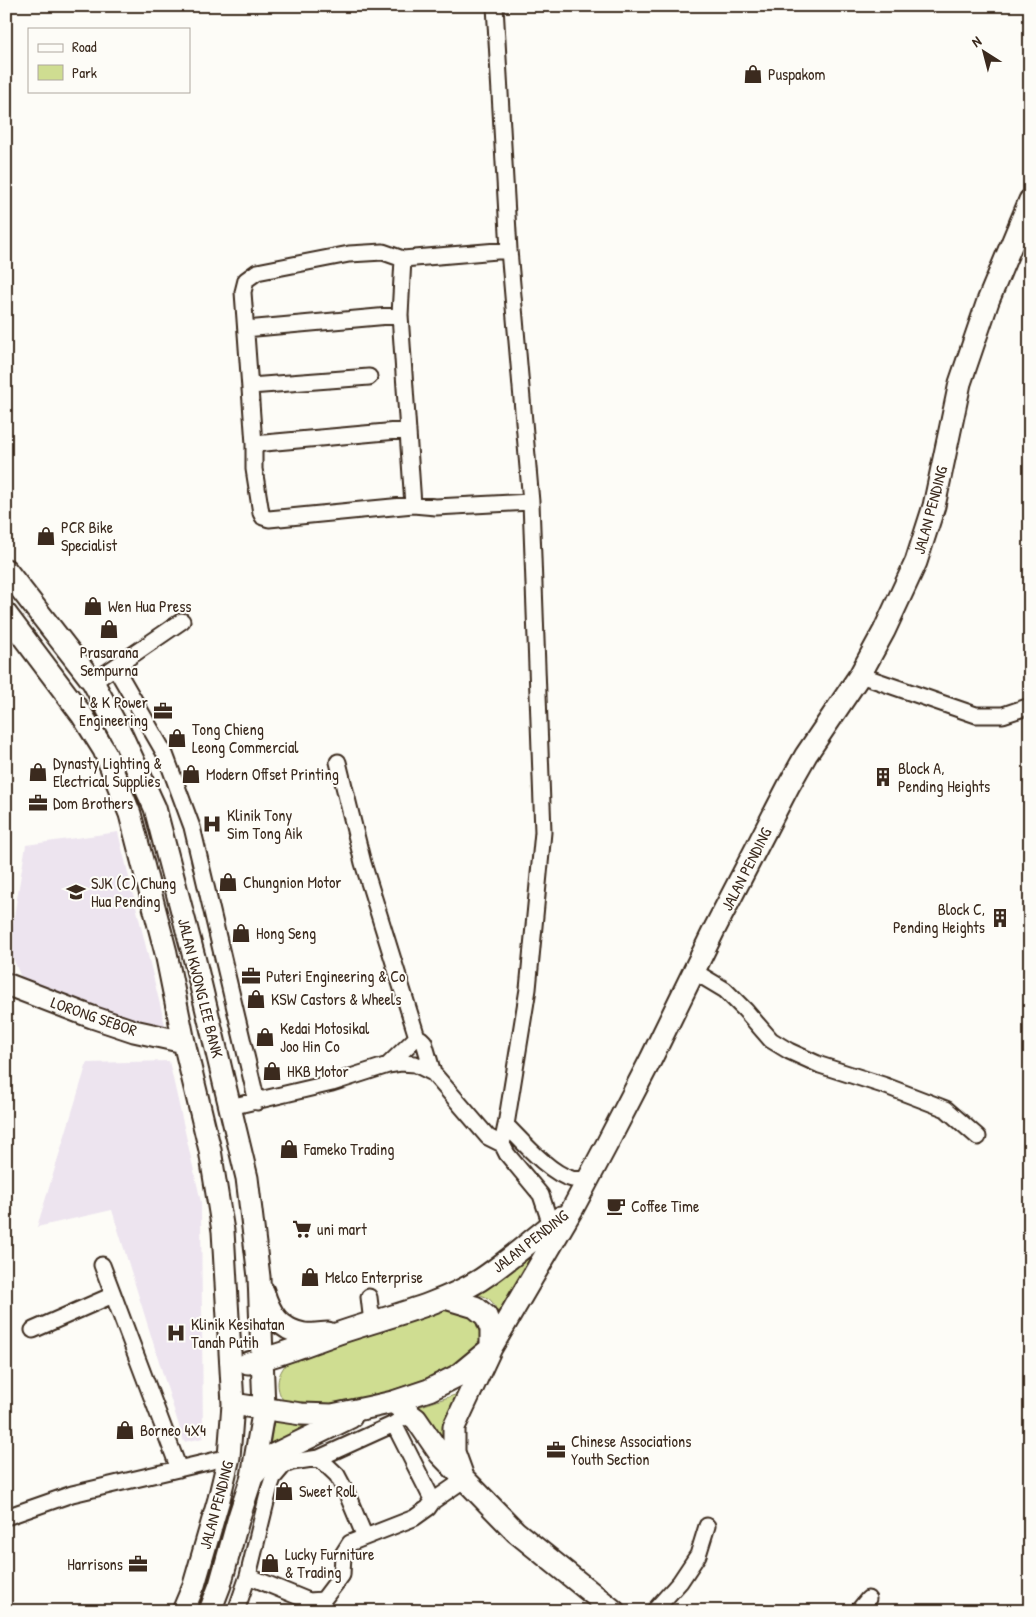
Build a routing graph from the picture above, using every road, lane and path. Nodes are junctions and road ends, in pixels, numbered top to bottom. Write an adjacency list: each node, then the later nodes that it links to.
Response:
1 (495, 6): 3 (street)
2 (1030, 200): 17 (street, JALAN PENDING)
3 (509, 250): 4 (street); 11 (street)
4 (403, 259): 5 (street); 6 (street)
5 (400, 315): 6 (street); 9 (street)
6 (246, 329): 8 (street)
7 (370, 377): 8 (street)
8 (250, 386): 10 (street)
9 (408, 430): 10 (street); 12 (street)
10 (254, 444): 12 (street)
11 (531, 502): 12 (street); 29 (street)
12 (413, 505)
13 (6, 570): 18 (street, JALAN KWONG LEE BANK)
14 (6, 614): 24 (street, JALAN KWONG LEE BANK)
15 (182, 621): 16 (street)
16 (115, 667): 18 (street); 27 (street)
17 (860, 675): 19 (street); 21 (street, JALAN PENDING)
18 (93, 682): 28 (street, JALAN KWONG LEE BANK)
19 (1030, 706)
20 (338, 762): 23 (street)
21 (695, 972): 30 (street); 32 (street, JALAN PENDING)
22 (6, 984): 24 (street, LORONG SEBOR)
23 (417, 1037): 25 (street); 26 (street)
24 (184, 1042): 45 (street, JALAN KWONG LEE BANK)
25 (388, 1065): 26 (street); 27 (street)
26 (433, 1073): 31 (street)
27 (257, 1102): 28 (street)
28 (230, 1107): 36 (street, JALAN KWONG LEE BANK)
29 (506, 1124): 31 (street); 32 (street)
30 (978, 1136)
31 (502, 1144): 34 (street)
32 (588, 1179): 33 (street, JALAN PENDING)
33 (573, 1208): 34 (street, JALAN PENDING); 43 (street)
34 (550, 1225): 39 (street, JALAN PENDING)
35 (102, 1265): 37 (street)
36 (259, 1276): 42 (street); 44 (street, JALAN KWONG LEE BANK)
37 (113, 1295): 41 (street); 52 (street)
38 (369, 1297): 40 (street)
39 (445, 1298): 40 (street, JALAN PENDING); 43 (street)
40 (372, 1323): 42 (street, JALAN PENDING)
41 (33, 1330)
42 (345, 1331): 44 (street, JALAN PENDING)
43 (491, 1348): 49 (street); 54 (street)
44 (261, 1360): 45 (street, JALAN PENDING); 47 (street, JALAN PENDING)
45 (232, 1366): 46 (street, JALAN PENDING)
46 (233, 1404): 47 (street); 50 (street, JALAN PENDING)
47 (264, 1408): 48 (street); 53 (street, JALAN PENDING)
48 (371, 1408): 49 (street); 53 (street)
49 (399, 1413): 51 (street); 54 (street); 55 (street)
50 (229, 1457): 52 (street); 62 (street, JALAN PENDING)
51 (319, 1458): 58 (street); 60 (street)
52 (179, 1469): 56 (street)
53 (252, 1478): 59 (street, JALAN PENDING)
54 (464, 1478): 55 (street); 65 (street)
55 (434, 1501): 58 (street)
56 (7, 1518)
57 (707, 1526): 66 (street)
58 (365, 1537): 61 (street)
59 (229, 1557): 60 (street); 63 (street, JALAN PENDING)
60 (250, 1568): 61 (street); 64 (street)
61 (307, 1606)
62 (183, 1611)
63 (210, 1611)
64 (236, 1611)
65 (614, 1611)
66 (654, 1611)

